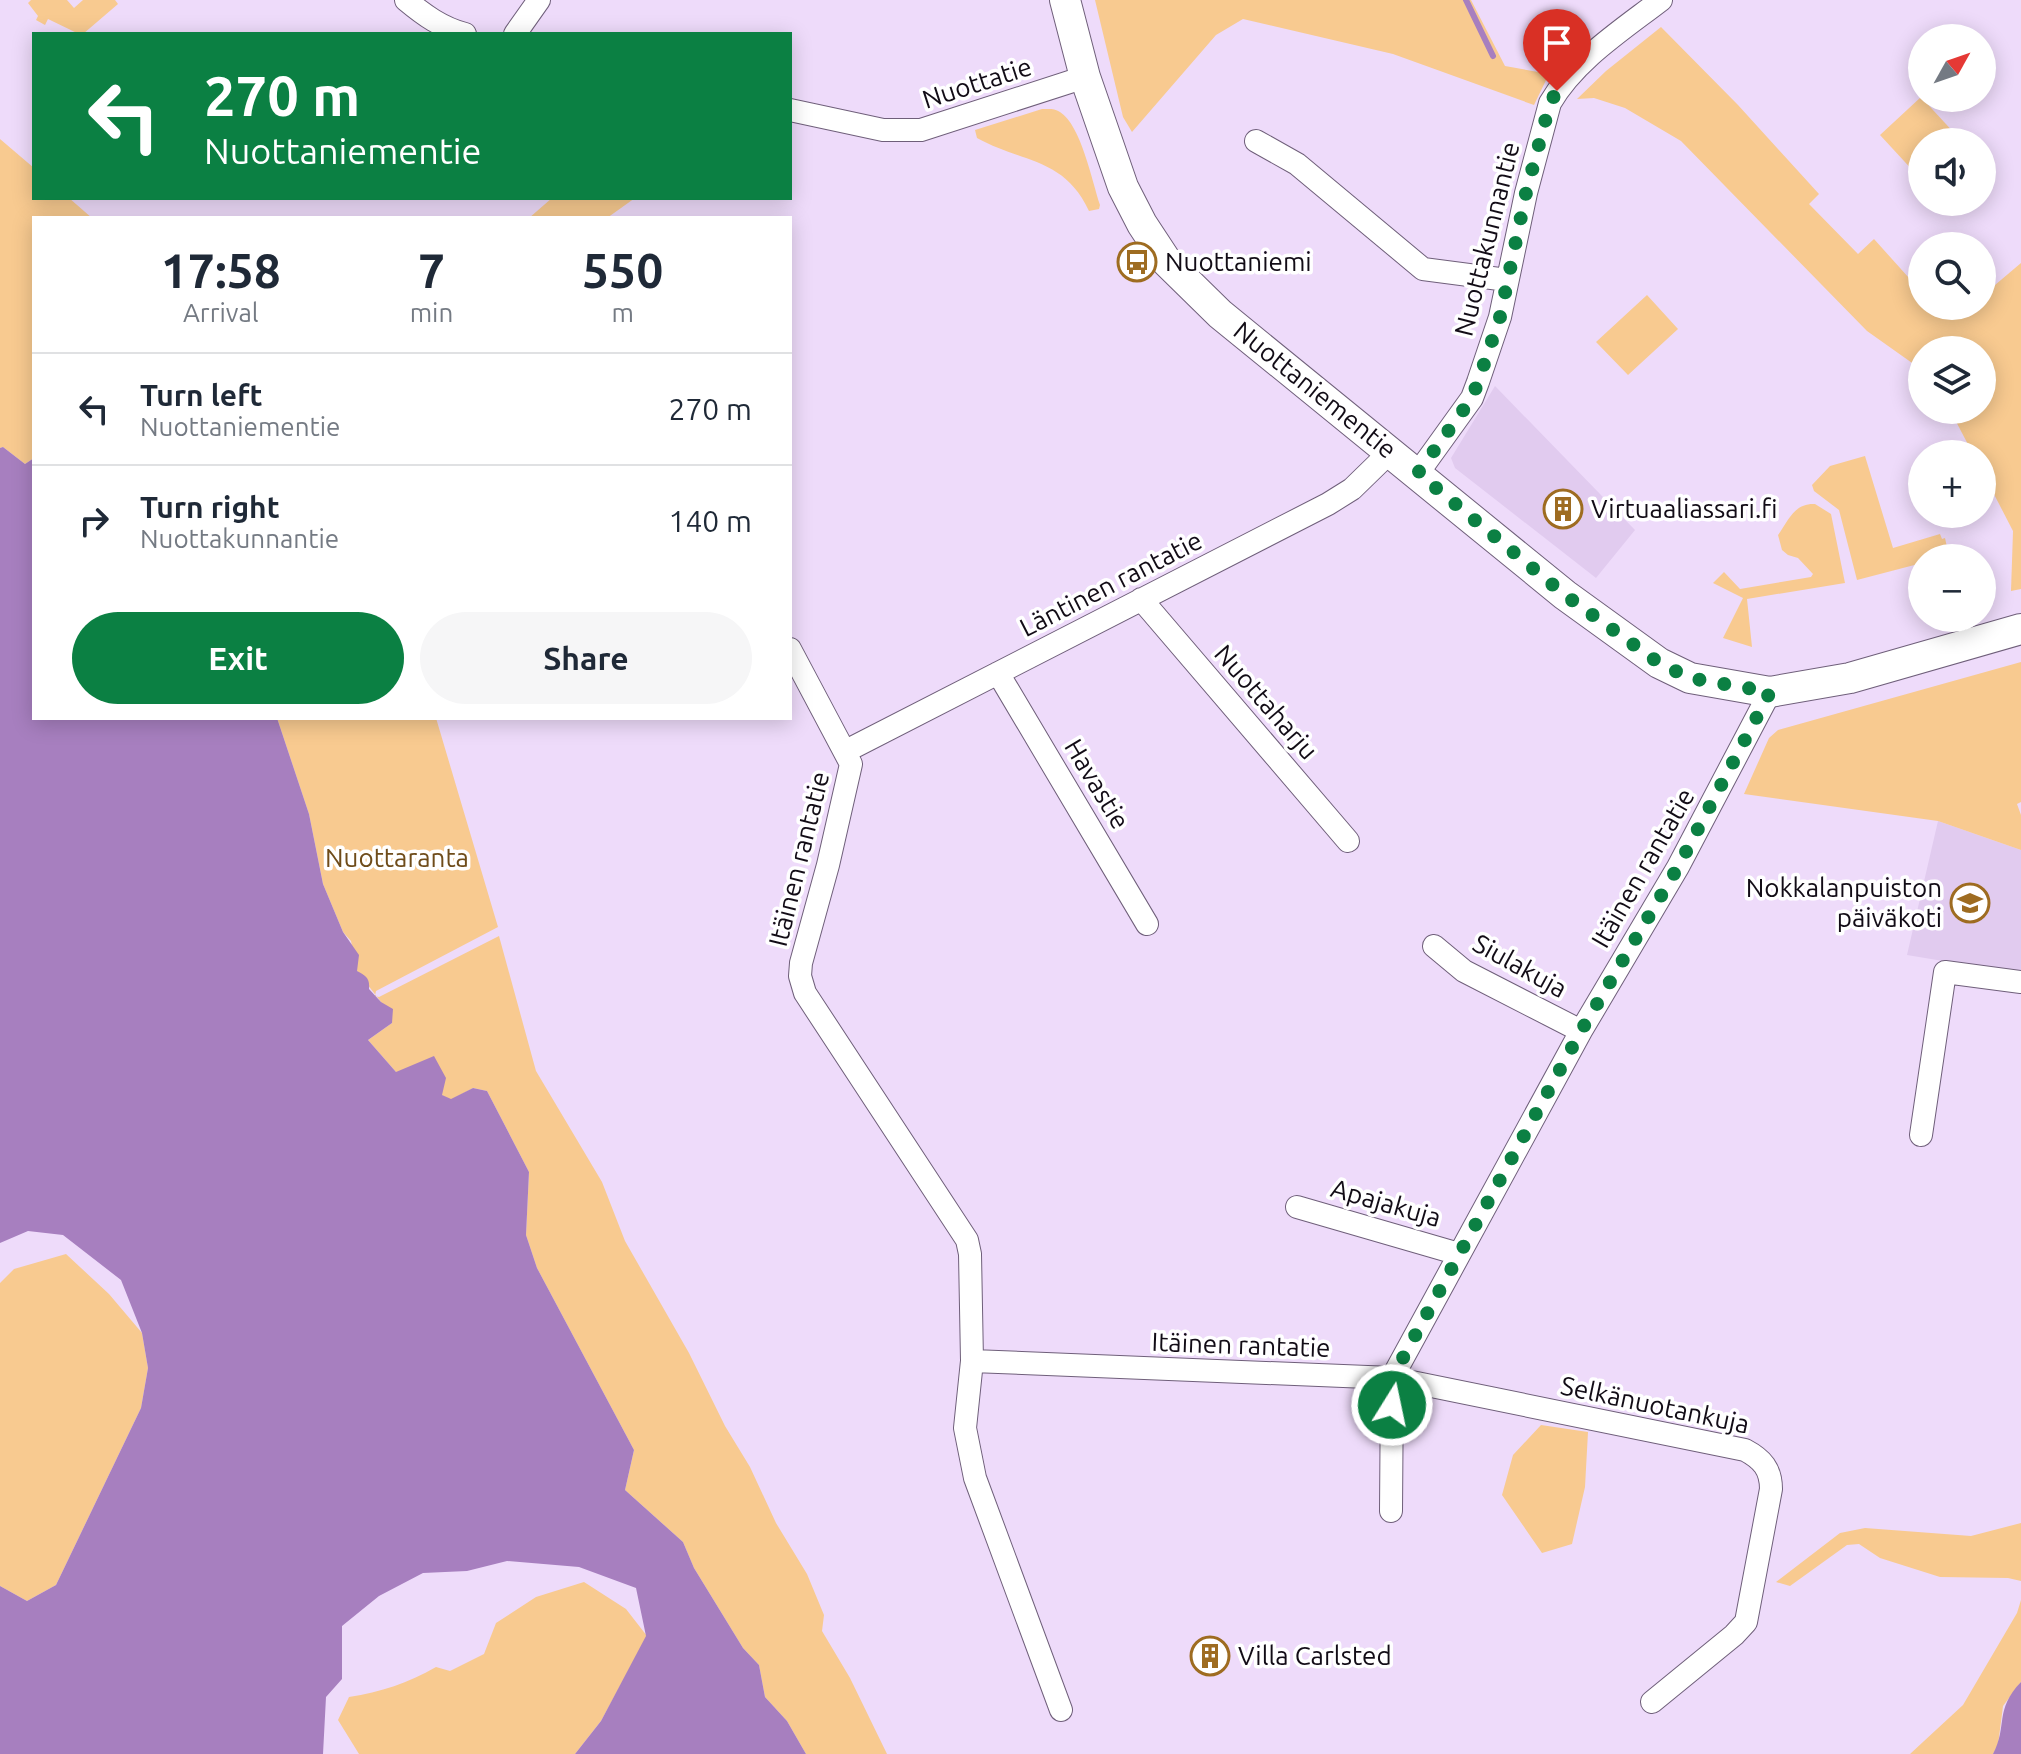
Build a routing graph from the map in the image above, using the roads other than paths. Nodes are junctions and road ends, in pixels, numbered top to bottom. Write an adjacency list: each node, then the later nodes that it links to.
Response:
1 (406, 0): 5 (street)
2 (539, 0): 6 (street)
3 (1065, 0): 7 (main road, Nuottaniementie)
4 (1661, 0): 10 (street, Nuottakunnantie)
5 (458, 32)
6 (516, 32)
7 (1085, 77): 8 (street, Nuottatie); 11 (main road, Nuottaniementie)
8 (792, 110)
9 (1256, 141): 10 (street)
10 (1507, 280): 12 (street, Nuottakunnantie)
11 (1390, 452): 12 (main road, Nuottaniementie); 13 (street, Läntinen rantatie)
12 (1418, 473): 17 (main road, Nuottaniementie)
13 (1141, 599): 16 (street, Läntinen rantatie); 19 (street, Nuottaharju)
14 (2021, 629): 17 (main road, Nuottaniementie)
15 (792, 653): 18 (street)
16 (998, 673): 18 (street, Läntinen rantatie); 20 (street, Havastie)
17 (1770, 692): 23 (street, Itäinen rantatie)
18 (846, 751): 27 (street, Itäinen rantatie)
19 (1348, 841)
20 (1147, 924)
21 (1434, 946): 23 (street, Siulakuja)
22 (2021, 982): 24 (street)
23 (1581, 1031): 26 (street, Itäinen rantatie)
24 (1921, 1135)
25 (1297, 1207): 26 (street, Apajakuja)
26 (1459, 1254): 28 (street, Itäinen rantatie)
27 (972, 1361): 28 (street, Itäinen rantatie); 31 (street)
28 (1392, 1378): 29 (street); 30 (street, Selkänuotankuja)
29 (1391, 1511)
30 (1652, 1702)
31 (1061, 1710)

